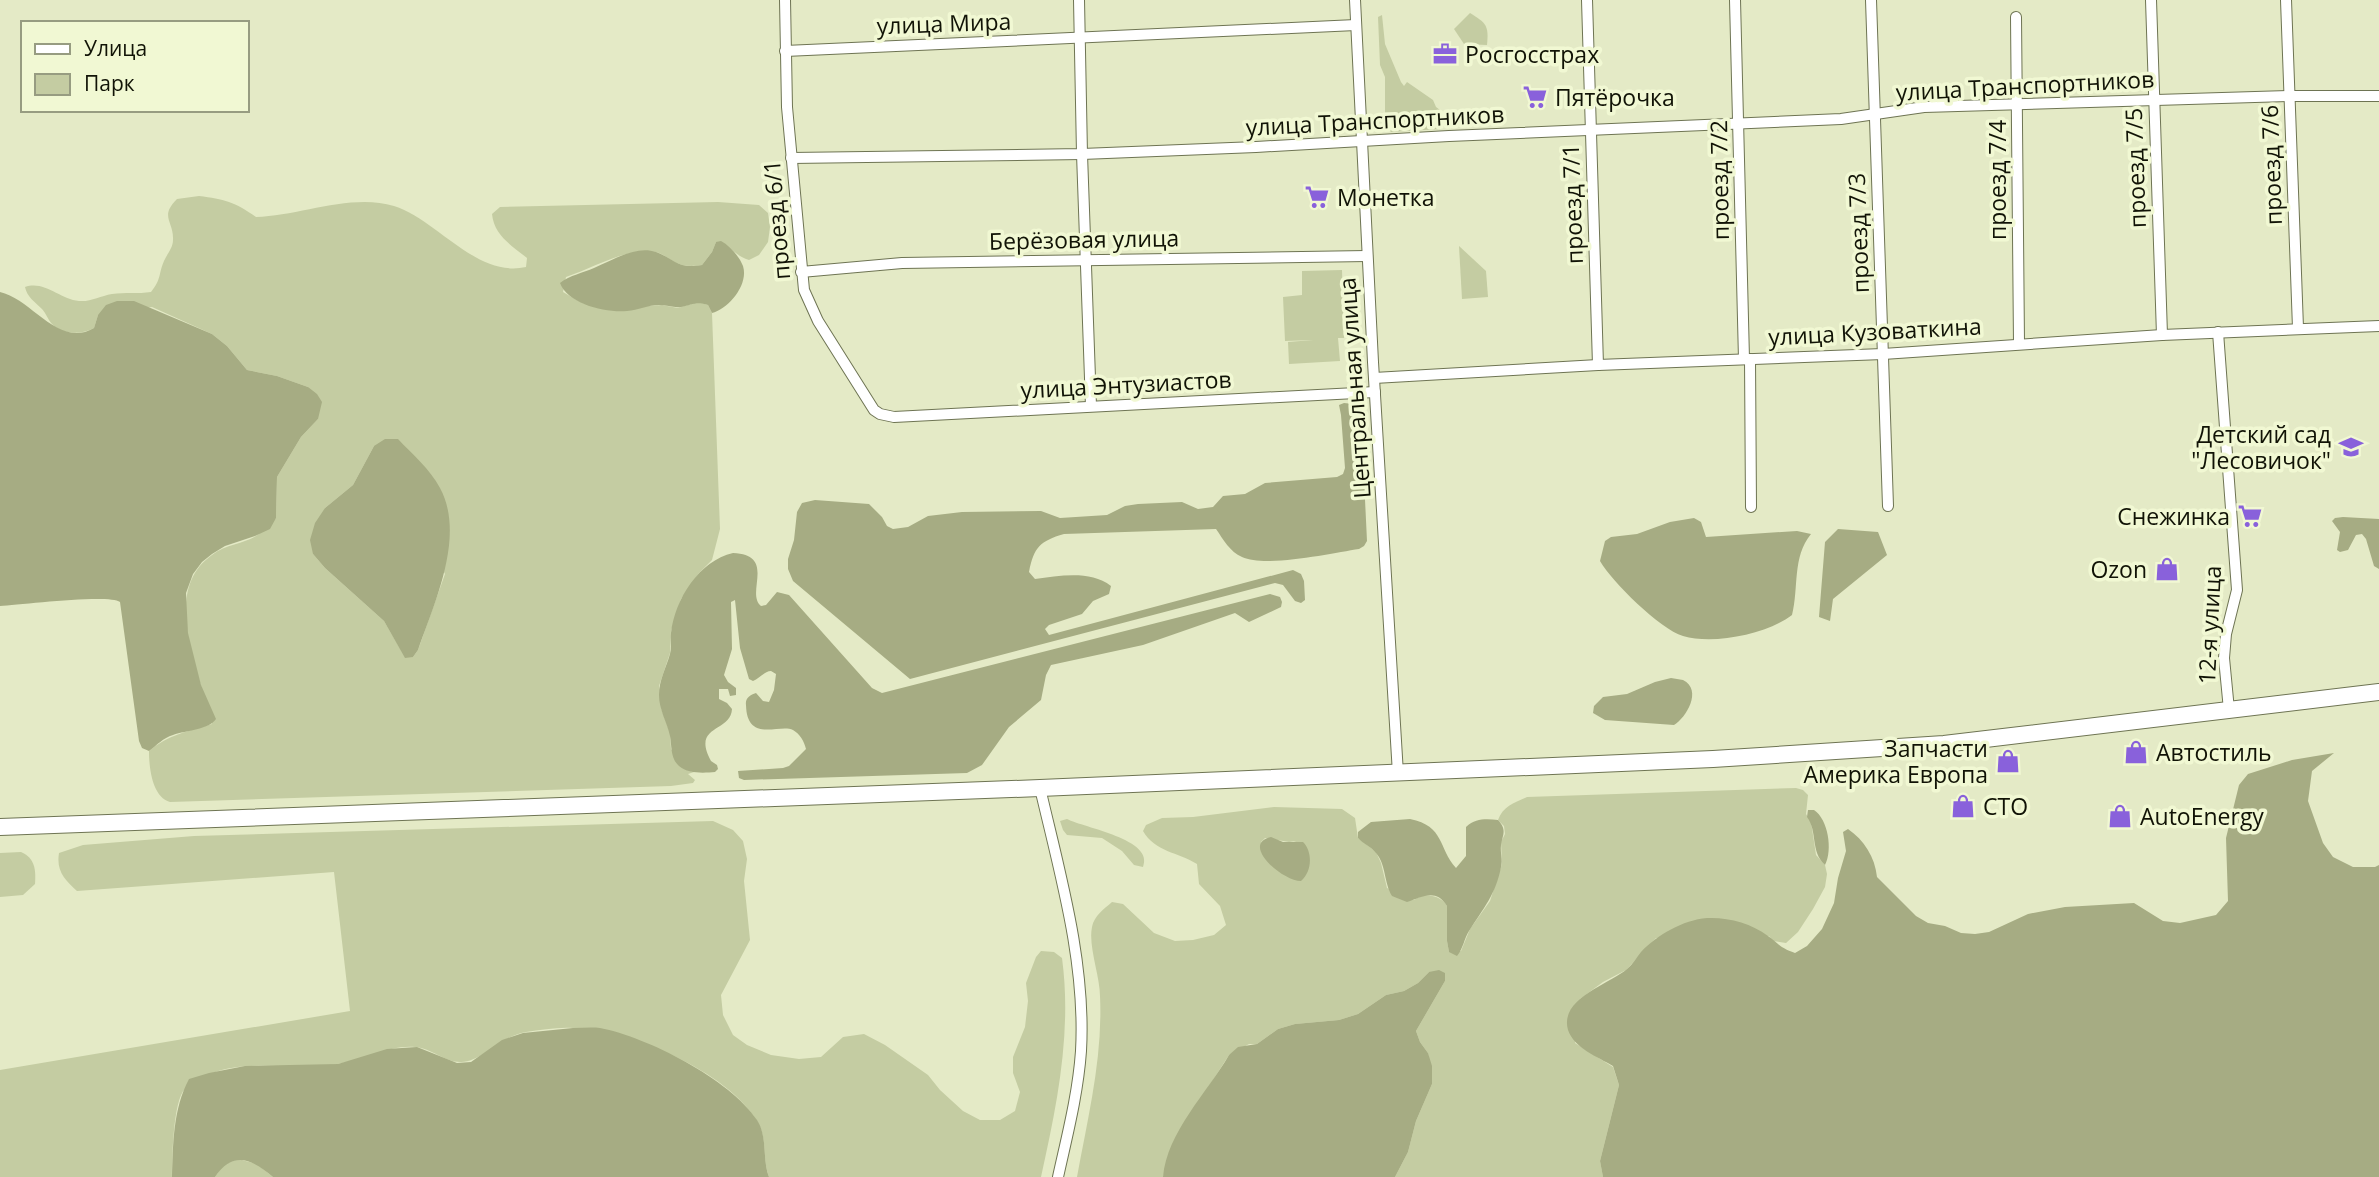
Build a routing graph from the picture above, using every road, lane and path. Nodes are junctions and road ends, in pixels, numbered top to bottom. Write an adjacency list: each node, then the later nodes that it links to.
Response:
1 (785, 0): 12 (street, проезд 6/1)
2 (1079, 0): 11 (street)
3 (1355, 0): 10 (street, Центральная улица)
4 (1587, 0): 19 (street, проезд 7/1)
5 (1735, 0): 18 (street, проезд 7/2)
6 (1871, 0): 17 (street, проезд 7/3)
7 (2151, 0): 15 (street, проезд 7/5)
8 (2286, 0): 13 (street, проезд 7/6)
9 (2016, 17): 16 (street, проезд 7/4)
10 (1356, 25): 11 (street, улица Мира); 20 (street, Центральная улица)
11 (1079, 39): 12 (street, улица Мира); 21 (street)
12 (785, 51): 22 (street, проезд 6/1)
13 (2289, 96): 14 (street, улица Транспортников); 15 (street, улица Транспортников); 27 (street, проезд 7/6)
14 (2379, 96)
15 (2154, 100): 16 (street, улица Транспортников); 29 (street, проезд 7/5)
16 (2017, 104): 17 (street, улица Транспортников); 30 (street, проезд 7/4)
17 (1875, 116): 18 (street, улица Транспортников); 31 (street, проезд 7/3)
18 (1739, 125): 19 (street, улица Транспортников); 32 (street, проезд 7/2)
19 (1591, 130): 20 (street, улица Транспортников); 33 (street, проезд 7/1)
20 (1362, 141): 21 (street, улица Транспортников); 23 (street, Центральная улица)
21 (1082, 154): 22 (street, улица Транспортников); 24 (street)
22 (792, 158): 25 (street, проезд 6/1)
23 (1367, 256): 24 (street, Берёзовая улица); 34 (street, Центральная улица)
24 (1086, 260): 25 (street, Берёзовая улица); 36 (street)
25 (801, 272): 37 (street, проезд 6/1)
26 (2379, 326): 27 (street, улица Кузоваткина)
27 (2298, 328): 28 (street, улица Кузоваткина)
28 (2218, 332): 29 (street, улица Кузоваткина); 41 (street, 12-я улица)
29 (2162, 335): 30 (street, улица Кузоваткина)
30 (2019, 343): 31 (street, улица Кузоваткина)
31 (1883, 354): 32 (street, улица Кузоваткина); 38 (street, проезд 7/3)
32 (1747, 359): 33 (street, улица Кузоваткина); 39 (street, проезд 7/2)
33 (1598, 365): 34 (street, улица Кузоваткина)
34 (1374, 378): 35 (street, Центральная улица)
35 (1375, 392): 36 (street, улица Энтузиастов); 42 (street, Центральная улица)
36 (1091, 406): 37 (street, улица Энтузиастов)
37 (880, 414)
38 (1888, 506)
39 (1751, 507)
40 (2379, 692): 41 (highway)
41 (2229, 710): 42 (highway)
42 (1398, 774): 43 (highway)
43 (1040, 788): 44 (highway); 45 (street)
44 (0, 827)
45 (1058, 1177)

